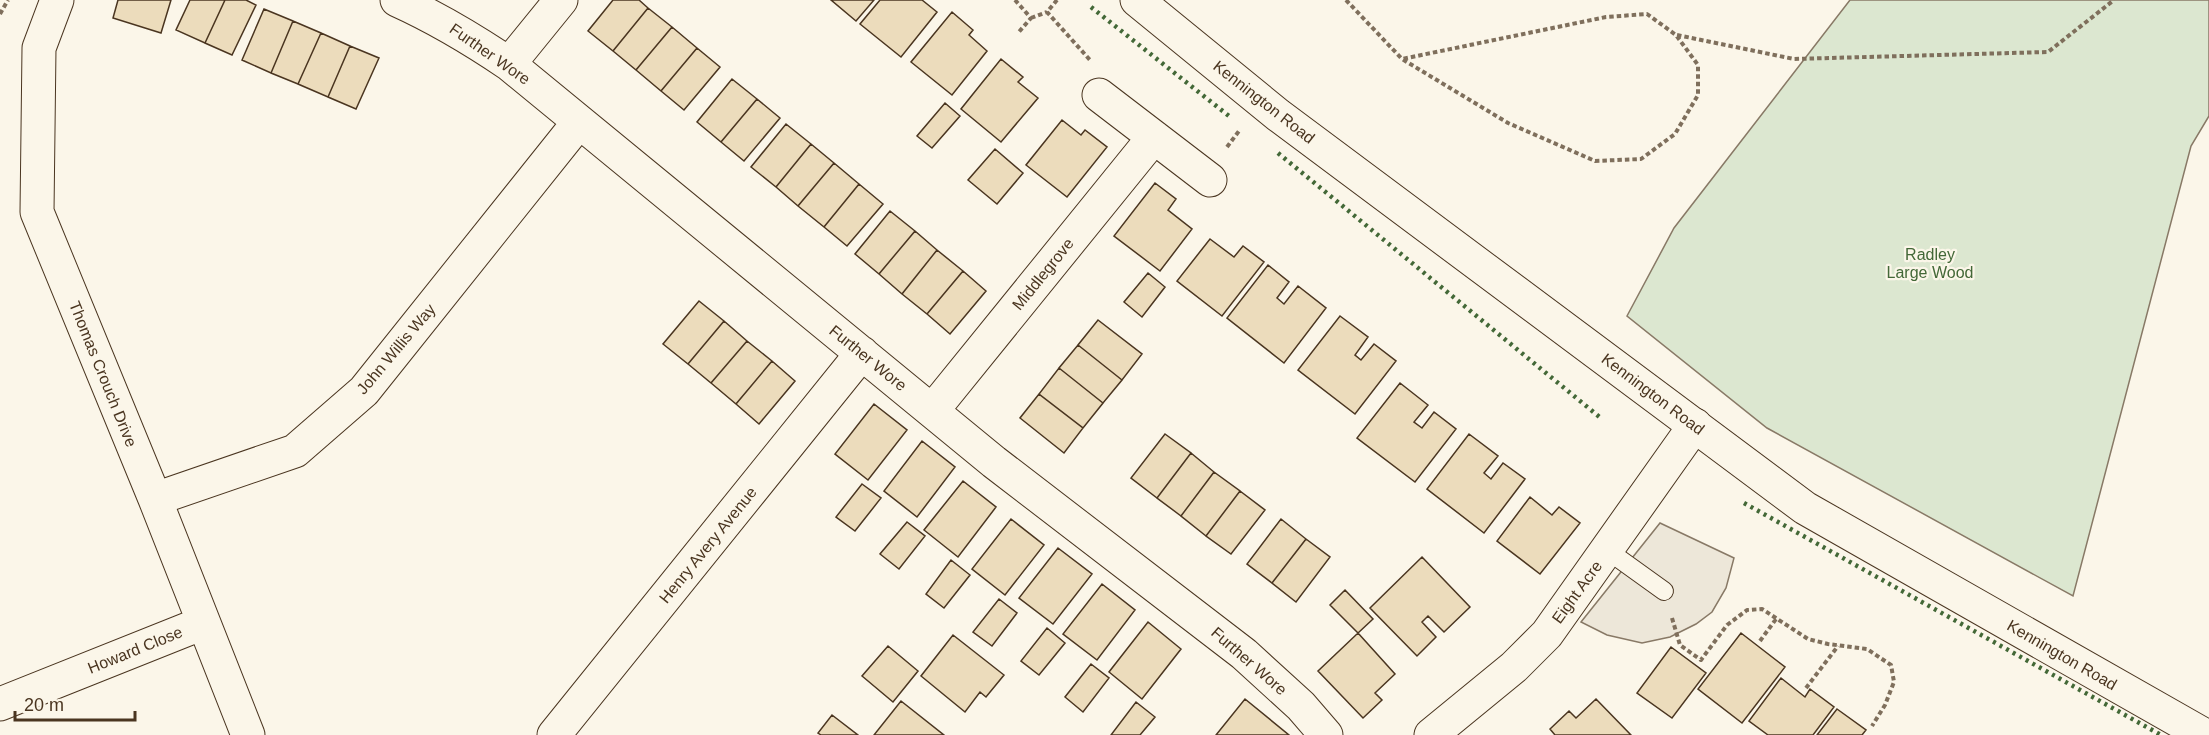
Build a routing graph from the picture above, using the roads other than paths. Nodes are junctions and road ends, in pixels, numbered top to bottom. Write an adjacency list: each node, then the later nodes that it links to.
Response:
1 (57, 0): 13 (street, Thomas Crouch Drive)
2 (397, 0): 5 (street, Further Wore)
3 (561, 0): 5 (street)
4 (1137, 0): 12 (street, Kennington Road)
5 (509, 64): 7 (street, Further Wore)
6 (1099, 95): 8 (street)
7 (579, 122): 10 (street, Further Wore); 13 (street, John Willis Way)
8 (1154, 138): 9 (street); 11 (street, Middlegrove)
9 (1207, 178)
10 (862, 353): 11 (street, Further Wore); 20 (street, Henry Avery Avenue)
11 (932, 411): 21 (street, Further Wore)
12 (1695, 425): 14 (street, Eight Acre); 22 (street, Kennington Road)
13 (154, 499): 16 (street, Thomas Crouch Drive)
14 (1607, 550): 15 (lane); 18 (street, Eight Acre)
15 (1664, 591)
16 (203, 623): 17 (street, Howard Close); 19 (street, Thomas Crouch Drive)
17 (0, 704)
18 (1434, 734)
19 (248, 735)
20 (554, 735)
21 (1326, 735)
22 (2204, 735)

